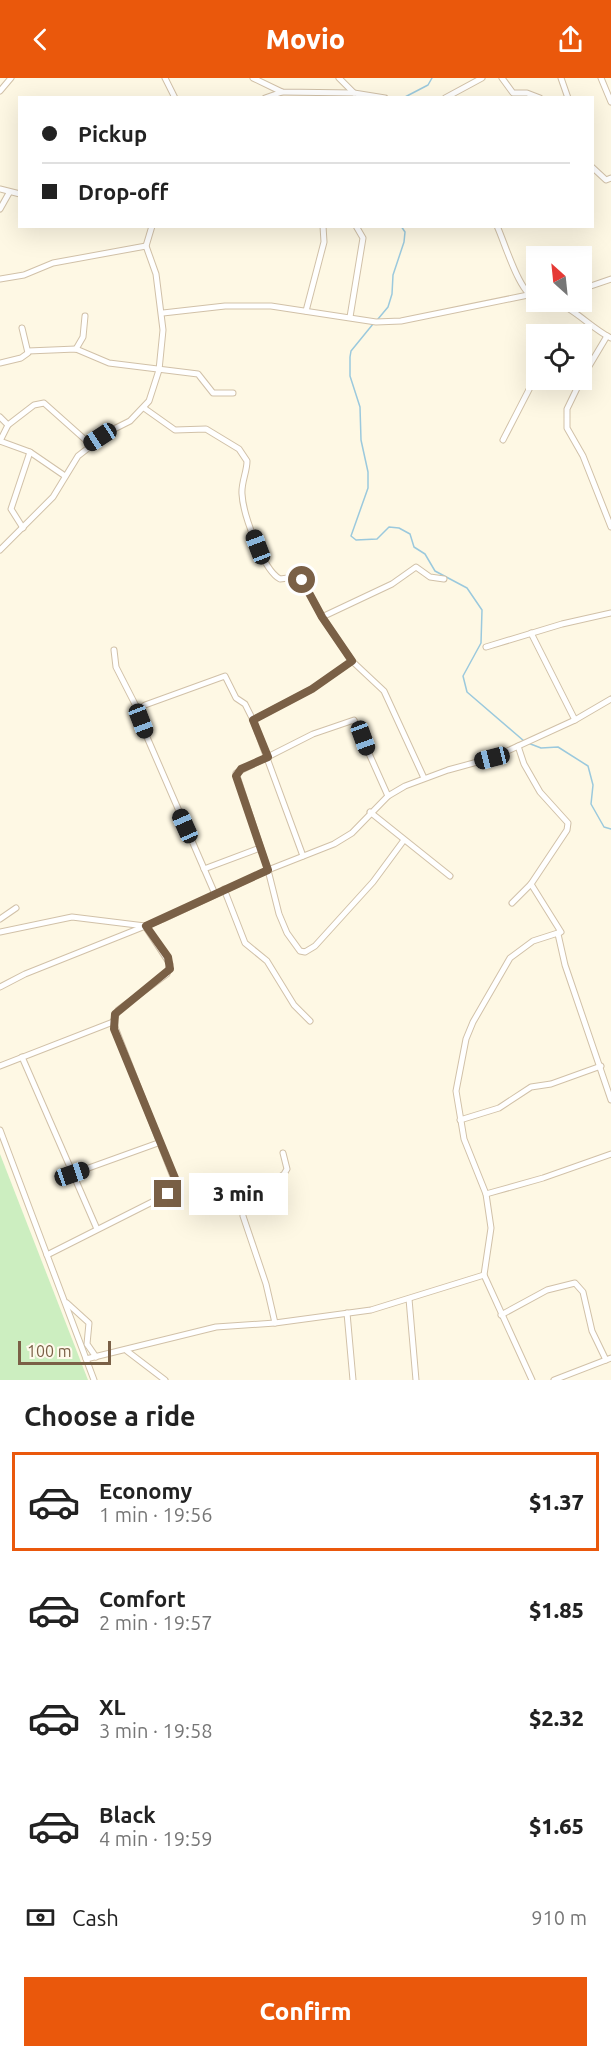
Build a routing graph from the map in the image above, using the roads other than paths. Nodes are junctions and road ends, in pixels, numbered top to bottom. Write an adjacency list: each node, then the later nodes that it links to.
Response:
1 (11, 78): 9 (street)
2 (165, 78): 13 (street)
3 (253, 78): 10 (street)
4 (339, 78): 11 (street)
5 (482, 78): 16 (street)
6 (502, 78): 17 (street)
7 (561, 78): 18 (street)
8 (601, 78): 19 (street)
9 (0, 91)
10 (282, 92): 12 (street); 14 (street)
11 (354, 93): 12 (street); 15 (street)
12 (309, 95)
13 (174, 96)
14 (271, 96)
15 (373, 96)
16 (449, 96)
17 (535, 96)
18 (567, 96)
19 (611, 102)
20 (594, 170): 21 (street)
21 (611, 178)
22 (0, 189): 23 (street)
23 (9, 193): 24 (street); 25 (street)
24 (18, 194)
25 (0, 209)
26 (152, 228): 30 (street)
27 (323, 228): 36 (street)
28 (357, 228): 40 (street)
29 (498, 228): 34 (street)
30 (147, 246): 31 (street); 38 (street)
31 (0, 279)
32 (611, 279): 33 (street)
33 (592, 286)
34 (526, 291)
35 (526, 296): 40 (street)
36 (306, 311): 38 (street); 40 (street)
37 (573, 312): 42 (street)
38 (163, 313): 47 (street)
39 (85, 316): 43 (street)
40 (350, 317)
41 (22, 328): 44 (street)
42 (609, 337): 45 (street)
43 (76, 350): 44 (street); 47 (street)
44 (28, 351): 46 (street)
45 (592, 358)
46 (0, 363)
47 (159, 370): 50 (street); 51 (street)
48 (529, 390): 54 (street)
49 (576, 390): 59 (street)
50 (233, 393)
51 (144, 408): 56 (street); 64 (street)
52 (0, 417): 53 (street)
53 (8, 426): 55 (street); 56 (street)
54 (503, 440)
55 (0, 441): 57 (street)
56 (90, 444): 58 (street)
57 (30, 452): 58 (street); 60 (street)
58 (65, 476): 60 (street)
59 (611, 527)
60 (23, 528): 61 (street)
61 (0, 550)
62 (444, 579): 64 (street)
63 (611, 613): 65 (street)
64 (322, 617): 68 (street)
65 (531, 633): 66 (street); 72 (street)
66 (486, 647)
67 (114, 650): 70 (street)
68 (352, 661): 71 (street); 75 (street)
69 (611, 699): 72 (street)
70 (138, 710): 71 (street); 81 (street)
71 (253, 720): 74 (street)
72 (575, 720): 73 (street)
73 (519, 746): 75 (street); 84 (street)
74 (268, 757): 76 (street); 79 (street); 80 (street)
75 (424, 778): 76 (street)
76 (388, 796): 77 (street)
77 (370, 812): 78 (street); 80 (street)
78 (404, 840): 82 (street); 83 (street)
79 (260, 848): 81 (street); 82 (street)
80 (303, 856): 82 (street)
81 (204, 869): 86 (street)
82 (268, 870): 85 (street)
83 (450, 876)
84 (531, 884): 87 (street); 92 (street)
85 (224, 889): 86 (street); 94 (street)
86 (215, 894): 90 (street)
87 (512, 903)
88 (16, 908): 89 (street)
89 (0, 918)
90 (146, 926): 91 (street); 93 (street); 95 (street)
91 (0, 932)
92 (558, 934): 98 (street); 100 (street)
93 (0, 987)
94 (310, 1021)
95 (113, 1022): 96 (street); 102 (street)
96 (22, 1057): 97 (street); 105 (street)
97 (0, 1066)
98 (601, 1066): 99 (street); 100 (street)
99 (610, 1097)
100 (460, 1120): 106 (street)
101 (0, 1130): 108 (street)
102 (158, 1143): 105 (street); 107 (street)
103 (283, 1153): 114 (street)
104 (611, 1154): 106 (street)
105 (72, 1174): 107 (street)
106 (486, 1194): 109 (street)
107 (97, 1229): 108 (street)
108 (47, 1255): 111 (street)
109 (484, 1275): 110 (street); 113 (street)
110 (409, 1299): 112 (street); 122 (street)
111 (66, 1302): 116 (street); 117 (street)
112 (347, 1313): 114 (street); 121 (street)
113 (501, 1315): 118 (street); 123 (street)
114 (275, 1323): 115 (street)
115 (128, 1351): 116 (street); 120 (street)
116 (96, 1357): 117 (street)
117 (86, 1359): 119 (street)
118 (608, 1359): 124 (street)
119 (94, 1380)
120 (165, 1380)
121 (353, 1380)
122 (416, 1380)
123 (532, 1380)
124 (554, 1380)

